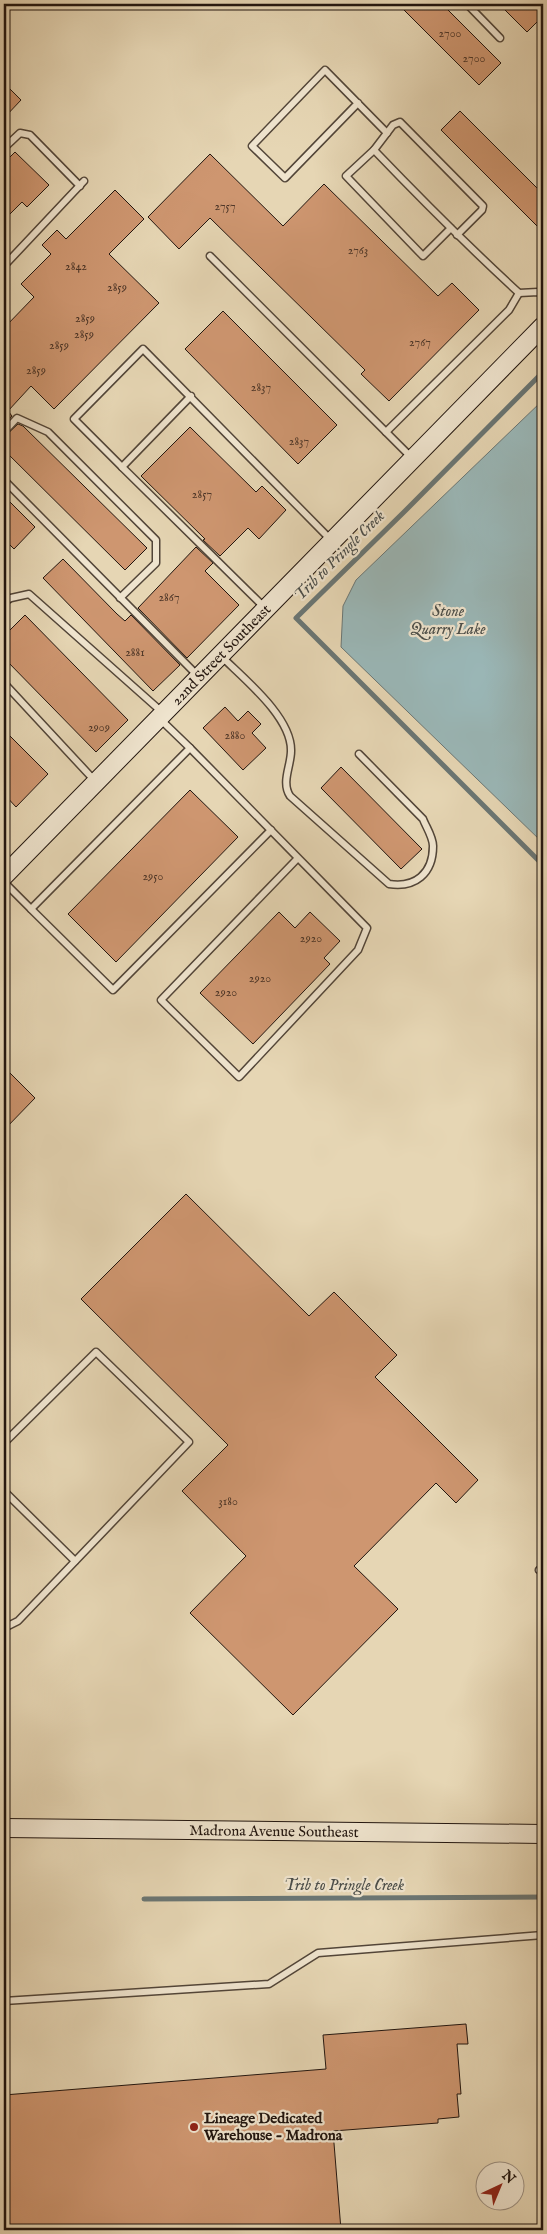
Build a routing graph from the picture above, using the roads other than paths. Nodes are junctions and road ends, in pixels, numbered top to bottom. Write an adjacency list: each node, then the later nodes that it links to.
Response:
1 (467, 4): 2 (lane)
2 (500, 38)
3 (358, 104): 3 (lane); 4 (lane)
4 (387, 133): 6 (lane); 8 (lane)
5 (4, 148): 10 (lane)
6 (374, 150): 7 (lane); 7 (lane)
7 (450, 228): 8 (lane)
8 (457, 235): 11 (lane)
9 (210, 256): 16 (lane)
10 (4, 266)
11 (519, 294): 12 (lane); 16 (lane)
12 (543, 294)
13 (543, 326): 17 (street, 22nd Street Southeast)
14 (190, 396): 18 (lane); 18 (lane); 20 (lane)
15 (4, 432): 21 (lane)
16 (386, 432): 17 (lane)
17 (413, 459): 20 (street, 22nd Street Southeast)
18 (122, 467): 23 (lane)
19 (4, 480): 21 (lane)
20 (332, 541): 23 (street, 22nd Street Southeast)
21 (120, 598): 25 (lane)
22 (4, 602): 27 (lane)
23 (266, 609): 24 (street, 22nd Street Southeast)
24 (220, 655): 25 (street, 22nd Street Southeast); 29 (lane)
25 (198, 677): 27 (street, 22nd Street Southeast)
26 (4, 683): 30 (lane)
27 (161, 715): 28 (lane); 30 (street, 22nd Street Southeast)
28 (190, 748): 31 (lane); 35 (lane)
29 (360, 754)
30 (96, 782): 33 (street, 22nd Street Southeast)
31 (271, 830): 32 (lane); 35 (lane)
32 (298, 858): 32 (lane)
33 (4, 876)
34 (4, 882): 35 (lane)
35 (31, 909)
36 (4, 1443): 38 (lane)
37 (4, 1491): 38 (lane)
38 (75, 1561): 39 (lane)
39 (4, 1628)
40 (4, 1828): 41 (street, Madrona Avenue Southeast)
41 (543, 1834)
42 (543, 1935): 43 (lane)
43 (4, 2001)

